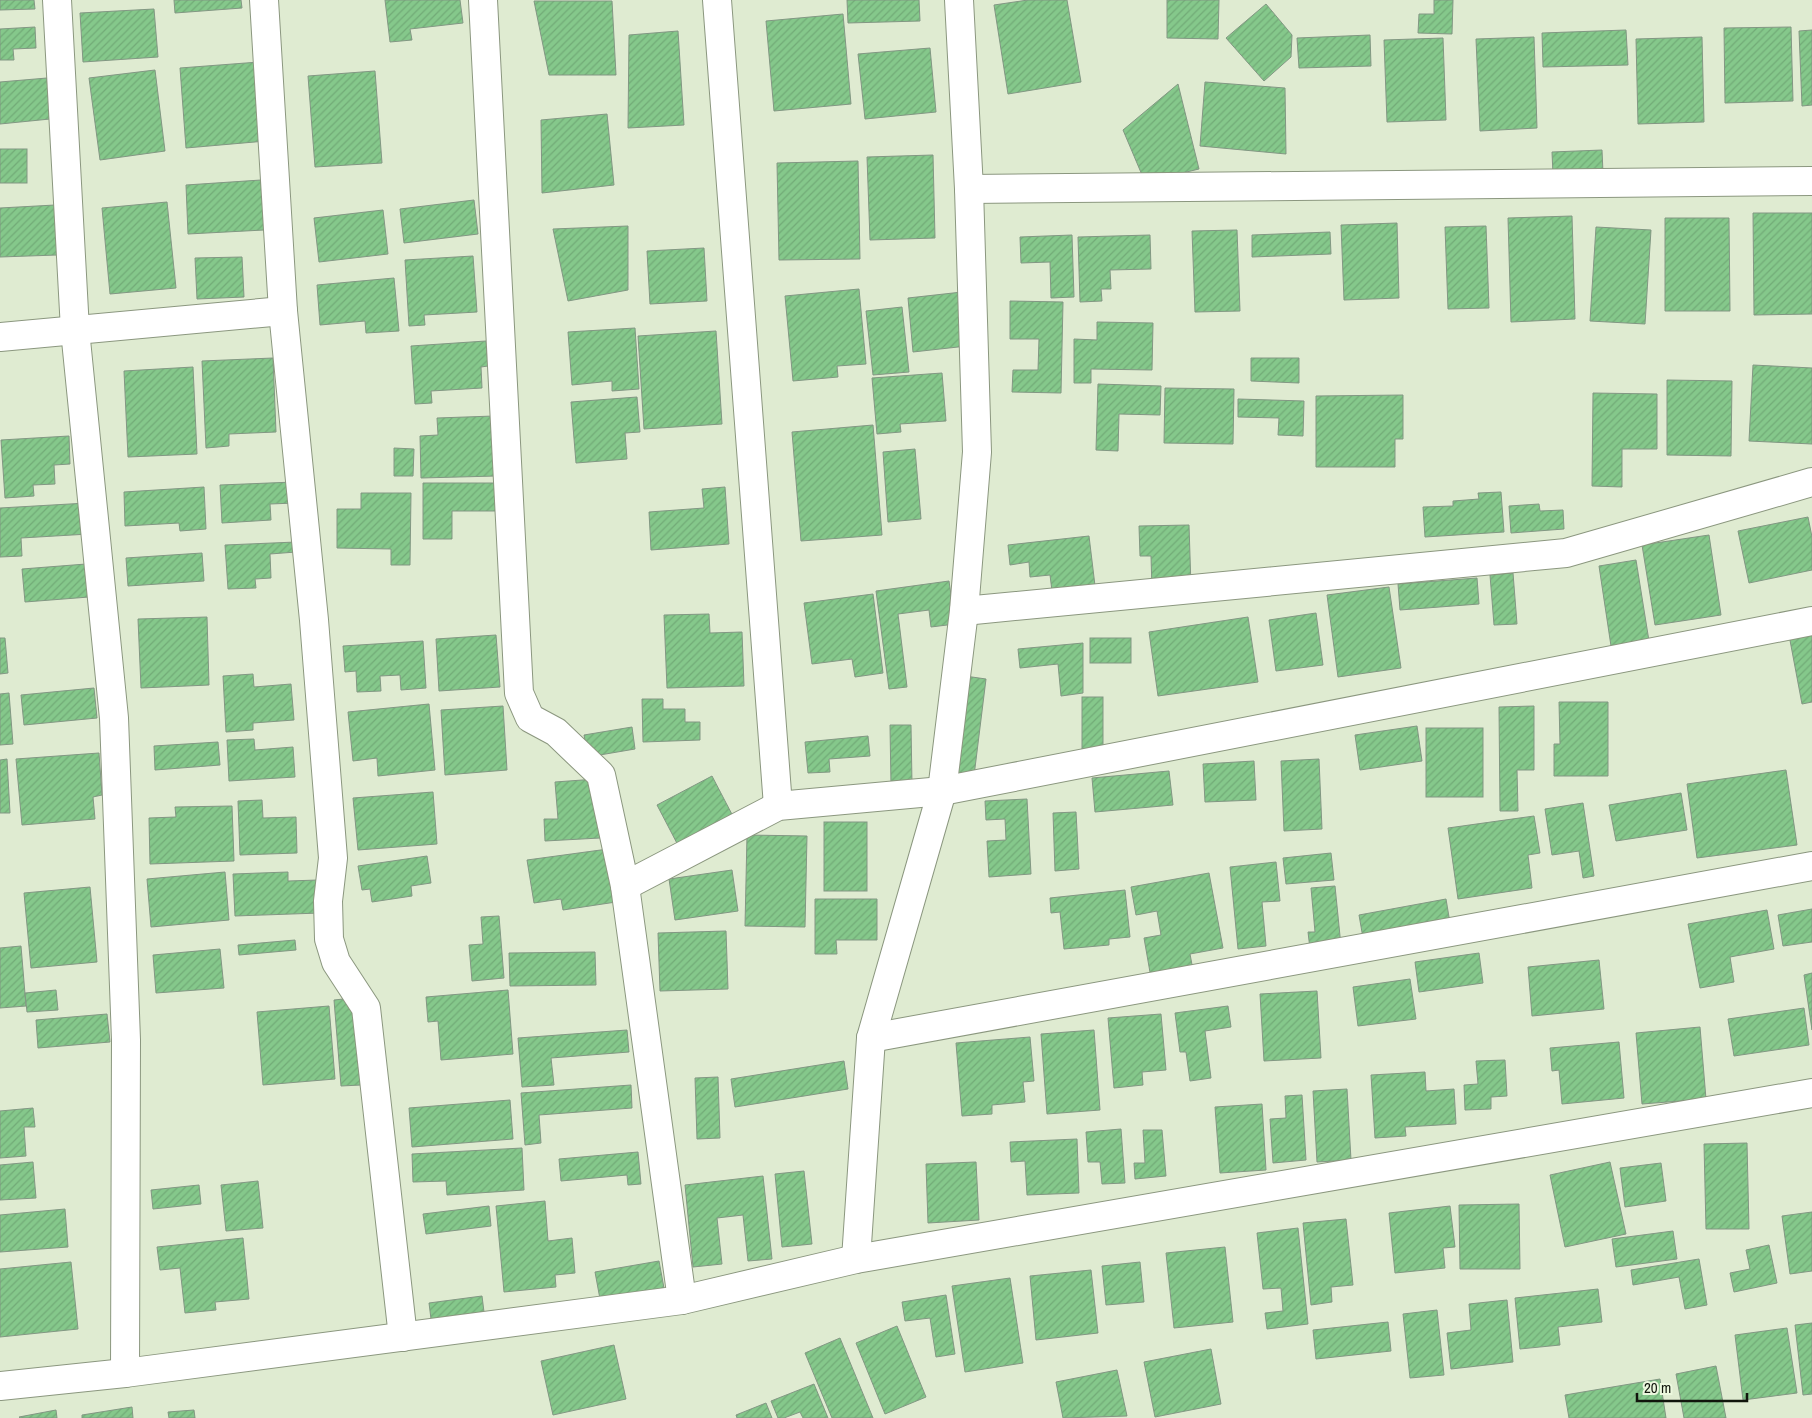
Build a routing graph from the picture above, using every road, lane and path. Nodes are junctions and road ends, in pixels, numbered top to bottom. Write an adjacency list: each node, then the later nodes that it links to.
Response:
1 (57, 0): 9 (street)
2 (264, 0): 8 (street)
3 (483, 0): 17 (street)
4 (717, 0): 15 (street)
5 (959, 0): 7 (street)
6 (1812, 181): 7 (street)
7 (969, 189): 12 (street)
8 (283, 311): 9 (street); 22 (street)
9 (75, 330): 10 (street); 23 (street)
10 (0, 337)
11 (1812, 482): 12 (street)
12 (964, 611): 14 (street)
13 (1812, 622): 14 (street)
14 (942, 791): 15 (street); 18 (street)
15 (778, 806): 17 (street)
16 (1812, 866): 18 (street)
17 (624, 886): 21 (street)
18 (871, 1038): 20 (street)
19 (1812, 1093): 20 (street)
20 (856, 1259): 21 (street)
21 (682, 1300): 22 (street)
22 (403, 1337): 23 (street)
23 (126, 1373): 24 (street)
24 (0, 1386)

